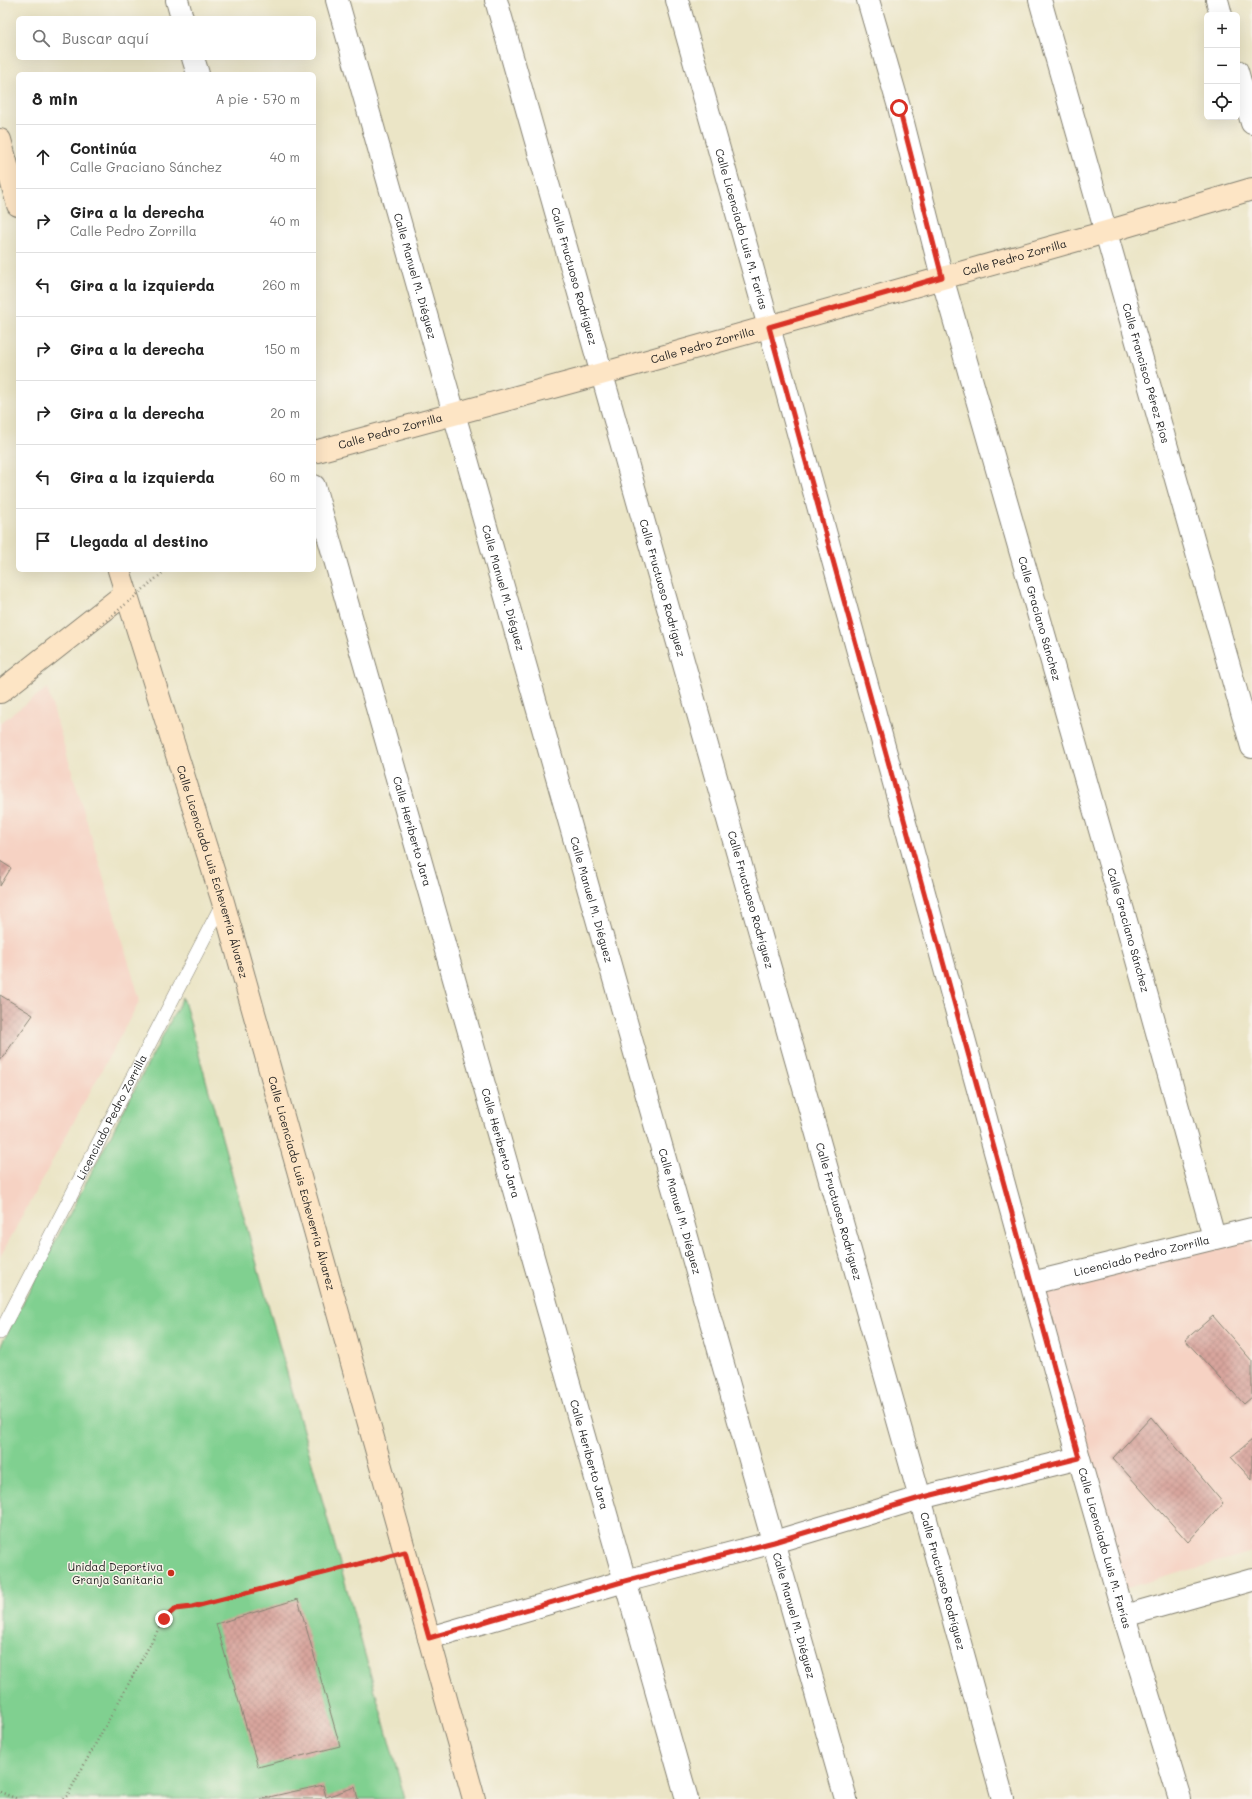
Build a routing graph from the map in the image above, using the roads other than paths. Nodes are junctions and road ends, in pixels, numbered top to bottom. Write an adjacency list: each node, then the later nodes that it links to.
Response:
1 (177, 0): 9 (street)
2 (337, 0): 21 (street, Calle Manuel M. Diéguez)
3 (496, 0): 20 (street, Calle Fructuoso Rodríguez)
4 (677, 0): 19 (street, Calle Licenciado Luis M. Farías)
5 (868, 0): 18 (street, Calle Graciano Sánchez)
6 (1040, 0): 17 (street, Calle Francisco Pérez Ríos)
7 (1216, 0): 8 (street)
8 (1220, 12)
9 (181, 16)
10 (194, 60): 11 (street)
11 (198, 72)
12 (1240, 81): 13 (street)
13 (1252, 123)
14 (0, 140): 16 (street)
15 (1252, 189): 17 (street, Calle Pedro Zorrilla)
16 (16, 198)
17 (1106, 232): 18 (street, Calle Pedro Zorrilla); 27 (street, Calle Francisco Pérez Ríos)
18 (942, 277): 19 (street, Calle Pedro Zorrilla); 30 (street, Calle Graciano Sánchez)
19 (769, 327): 20 (street, Calle Pedro Zorrilla); 31 (street, Calle Licenciado Luis M. Farías)
20 (601, 374): 21 (street, Calle Pedro Zorrilla); 34 (street, Calle Fructuoso Rodríguez)
21 (454, 415): 22 (street, Calle Pedro Zorrilla); 35 (street, Calle Manuel M. Diéguez)
22 (316, 451)
23 (316, 493): 37 (street, Calle Heriberto Jara)
24 (120, 572): 25 (street, Calle Licenciado Luis Echeverría Álvarez)
25 (126, 593): 26 (street); 28 (street, Calle Licenciado Luis Echeverría Álvarez)
26 (0, 692)
27 (1252, 747)
28 (223, 902): 32 (lane, Licenciado Pedro Zorrilla); 39 (street, Calle Licenciado Luis Echeverría Álvarez)
29 (1252, 1229): 30 (street, Licenciado Pedro Zorrilla)
30 (1214, 1237): 31 (street, Licenciado Pedro Zorrilla)
31 (1032, 1283): 33 (street, Calle Licenciado Luis M. Farías)
32 (0, 1333)
33 (1079, 1458): 34 (street); 38 (street, Calle Licenciado Luis M. Farías)
34 (920, 1498): 35 (street); 43 (street, Calle Fructuoso Rodríguez)
35 (774, 1542): 37 (street); 42 (street, Calle Manuel M. Diéguez)
36 (1252, 1580): 38 (street)
37 (625, 1581): 39 (street); 41 (street, Calle Heriberto Jara)
38 (1124, 1616): 44 (street, Calle Licenciado Luis M. Farías)
39 (429, 1638): 40 (street, Calle Licenciado Luis Echeverría Álvarez)
40 (474, 1799)
41 (687, 1799)
42 (846, 1799)
43 (1003, 1799)
44 (1180, 1799)

